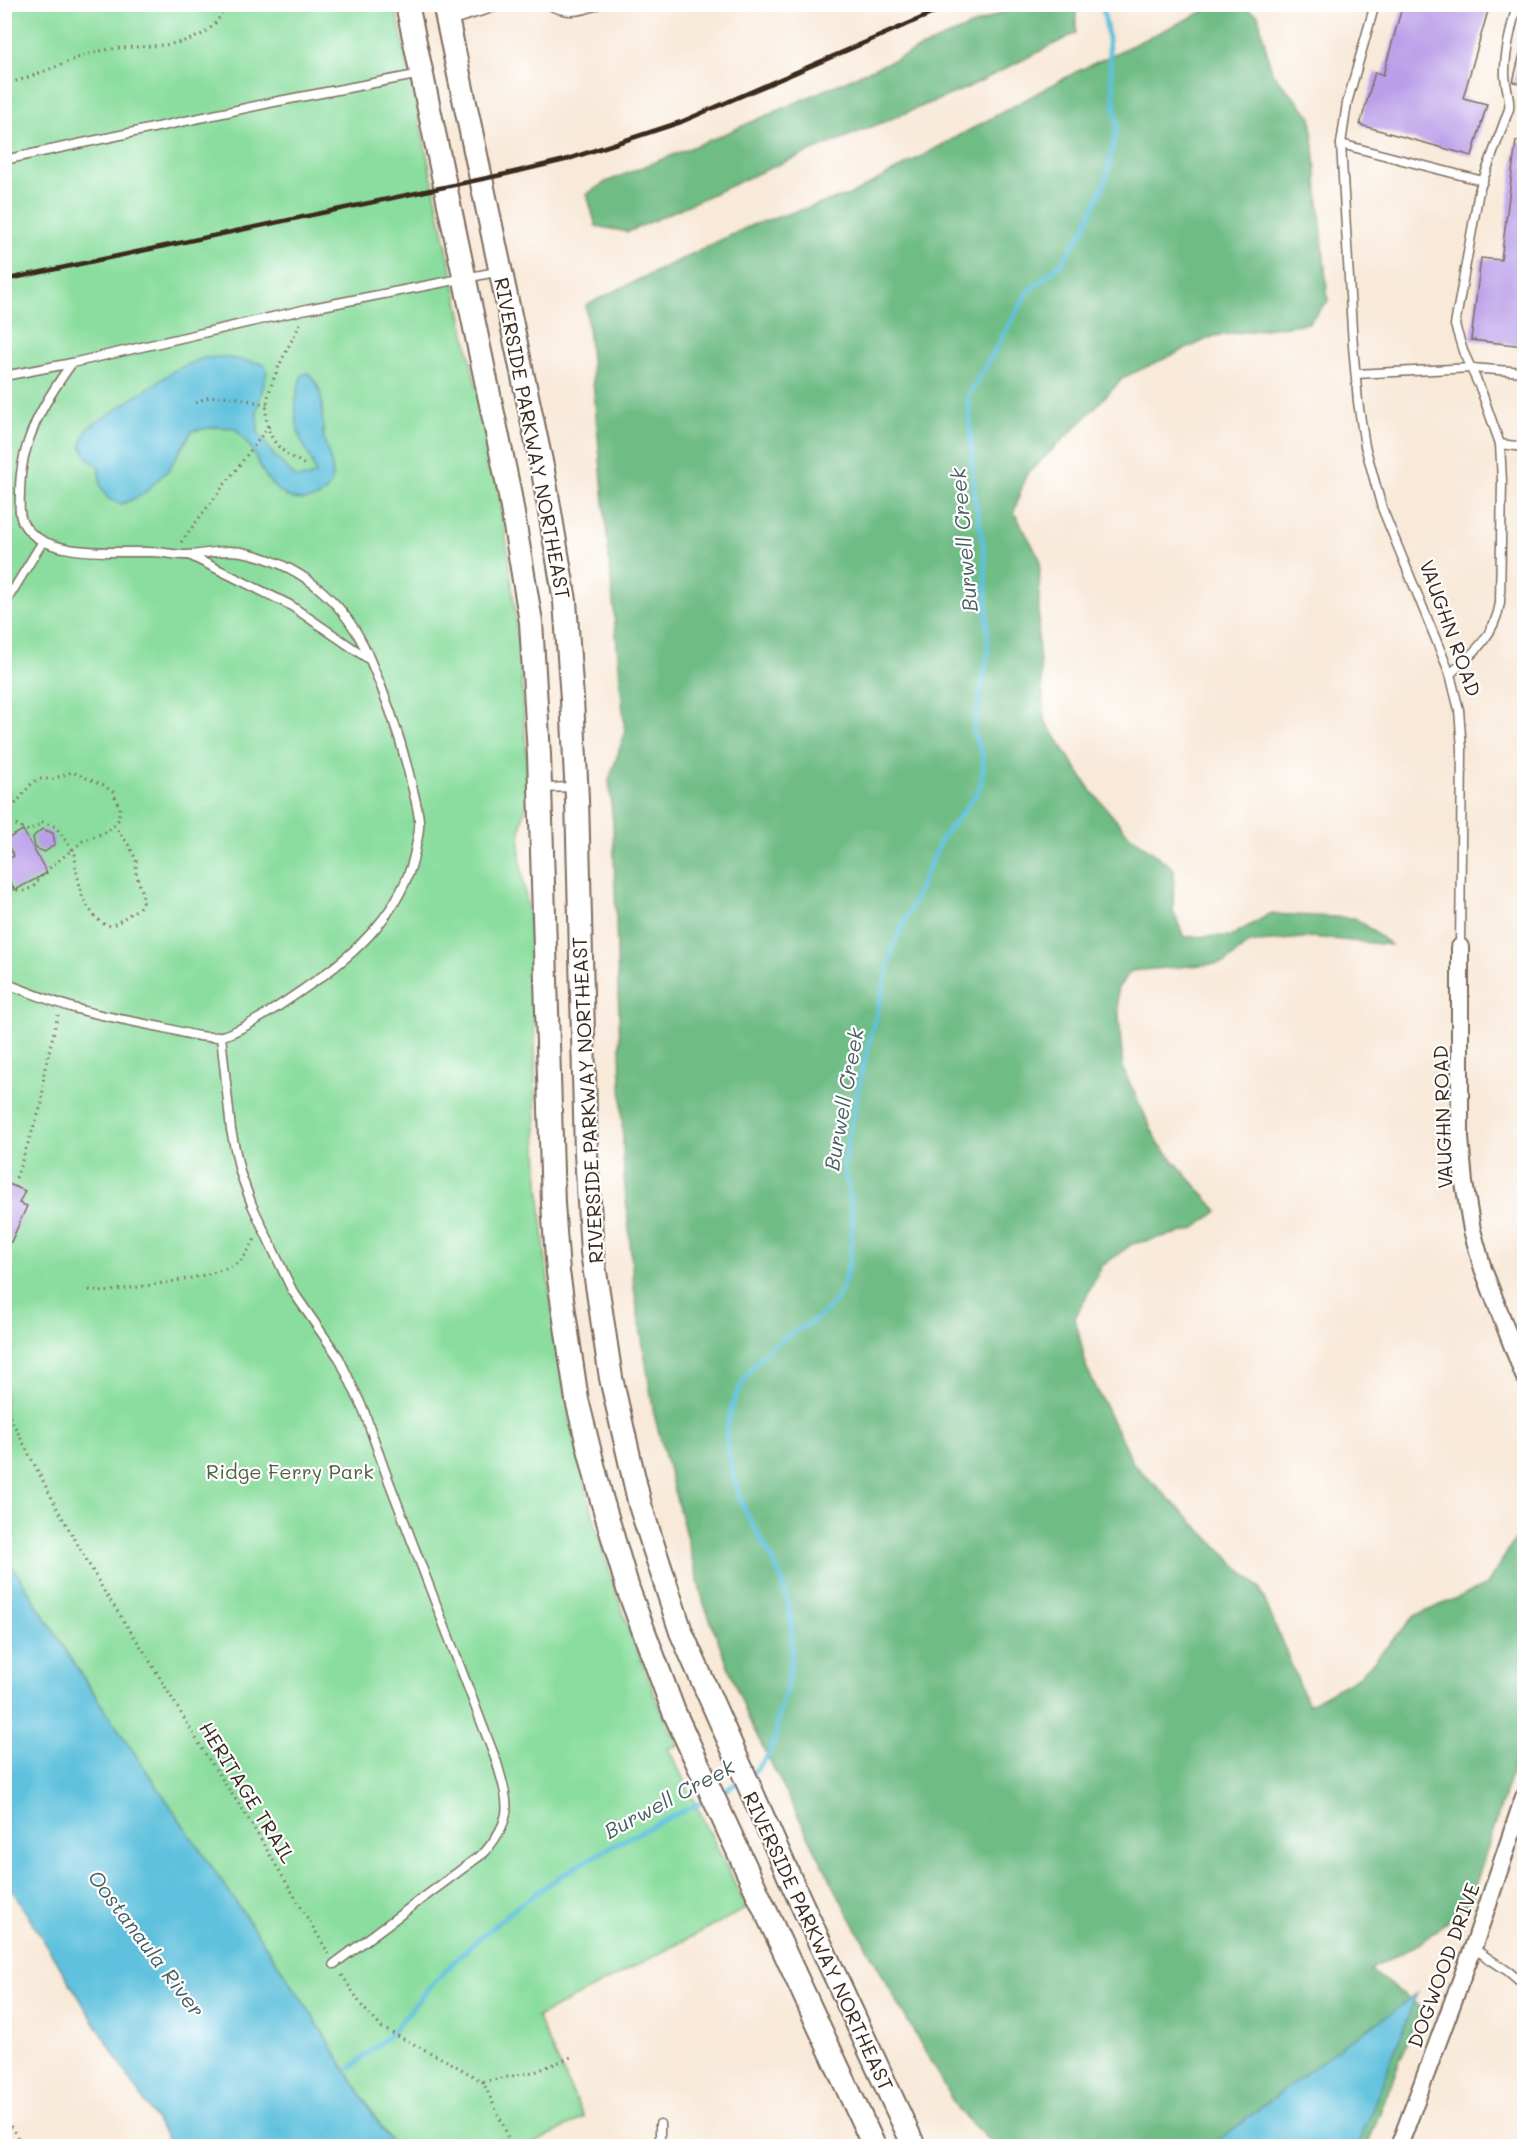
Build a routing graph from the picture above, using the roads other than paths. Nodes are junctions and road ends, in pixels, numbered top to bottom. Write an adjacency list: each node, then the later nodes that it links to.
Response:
1 (407, 4): 8 (main road, RIVERSIDE PARKWAY NORTHEAST)
2 (506, 4): 7 (lane)
3 (548, 4): 4 (lane)
4 (599, 4)
5 (1375, 4): 9 (lane, VAUGHN ROAD)
6 (1517, 4): 11 (lane)
7 (446, 13): 12 (main road, RIVERSIDE PARKWAY NORTHEAST)
8 (422, 74): 10 (lane); 13 (main road, RIVERSIDE PARKWAY NORTHEAST)
9 (1341, 144): 11 (lane); 17 (lane, VAUGHN ROAD)
10 (4, 160)
11 (1483, 181): 15 (lane)
12 (501, 271): 13 (lane); 26 (main road, RIVERSIDE PARKWAY NORTHEAST)
13 (465, 279): 14 (lane); 27 (main road, RIVERSIDE PARKWAY NORTHEAST)
14 (72, 363): 18 (lane); 21 (lane)
15 (1471, 368): 16 (lane); 17 (lane); 19 (lane)
16 (1524, 372)
17 (1356, 374): 25 (lane, VAUGHN ROAD)
18 (4, 376)
19 (1500, 444): 20 (lane); 25 (lane)
20 (1524, 447)
21 (43, 541): 22 (lane); 23 (lane)
22 (189, 555): 24 (lane); 24 (lane)
23 (4, 605)
24 (370, 660): 30 (lane)
25 (1450, 674): 28 (lane, VAUGHN ROAD)
26 (576, 787): 27 (lane); 39 (main road, RIVERSIDE PARKWAY NORTHEAST)
27 (540, 788): 38 (main road, RIVERSIDE PARKWAY NORTHEAST)
28 (1460, 947): 31 (street, VAUGHN ROAD)
29 (4, 983): 30 (lane)
30 (221, 1036): 34 (lane)
31 (1524, 1376)
32 (1524, 1797): 33 (street, DOGWOOD DRIVE)
33 (1473, 1948): 35 (lane); 40 (street, DOGWOOD DRIVE)
34 (334, 1964)
35 (1524, 1985)
36 (660, 2124): 37 (lane)
37 (660, 2146)
38 (874, 2146)
39 (914, 2146)
40 (1399, 2146)

